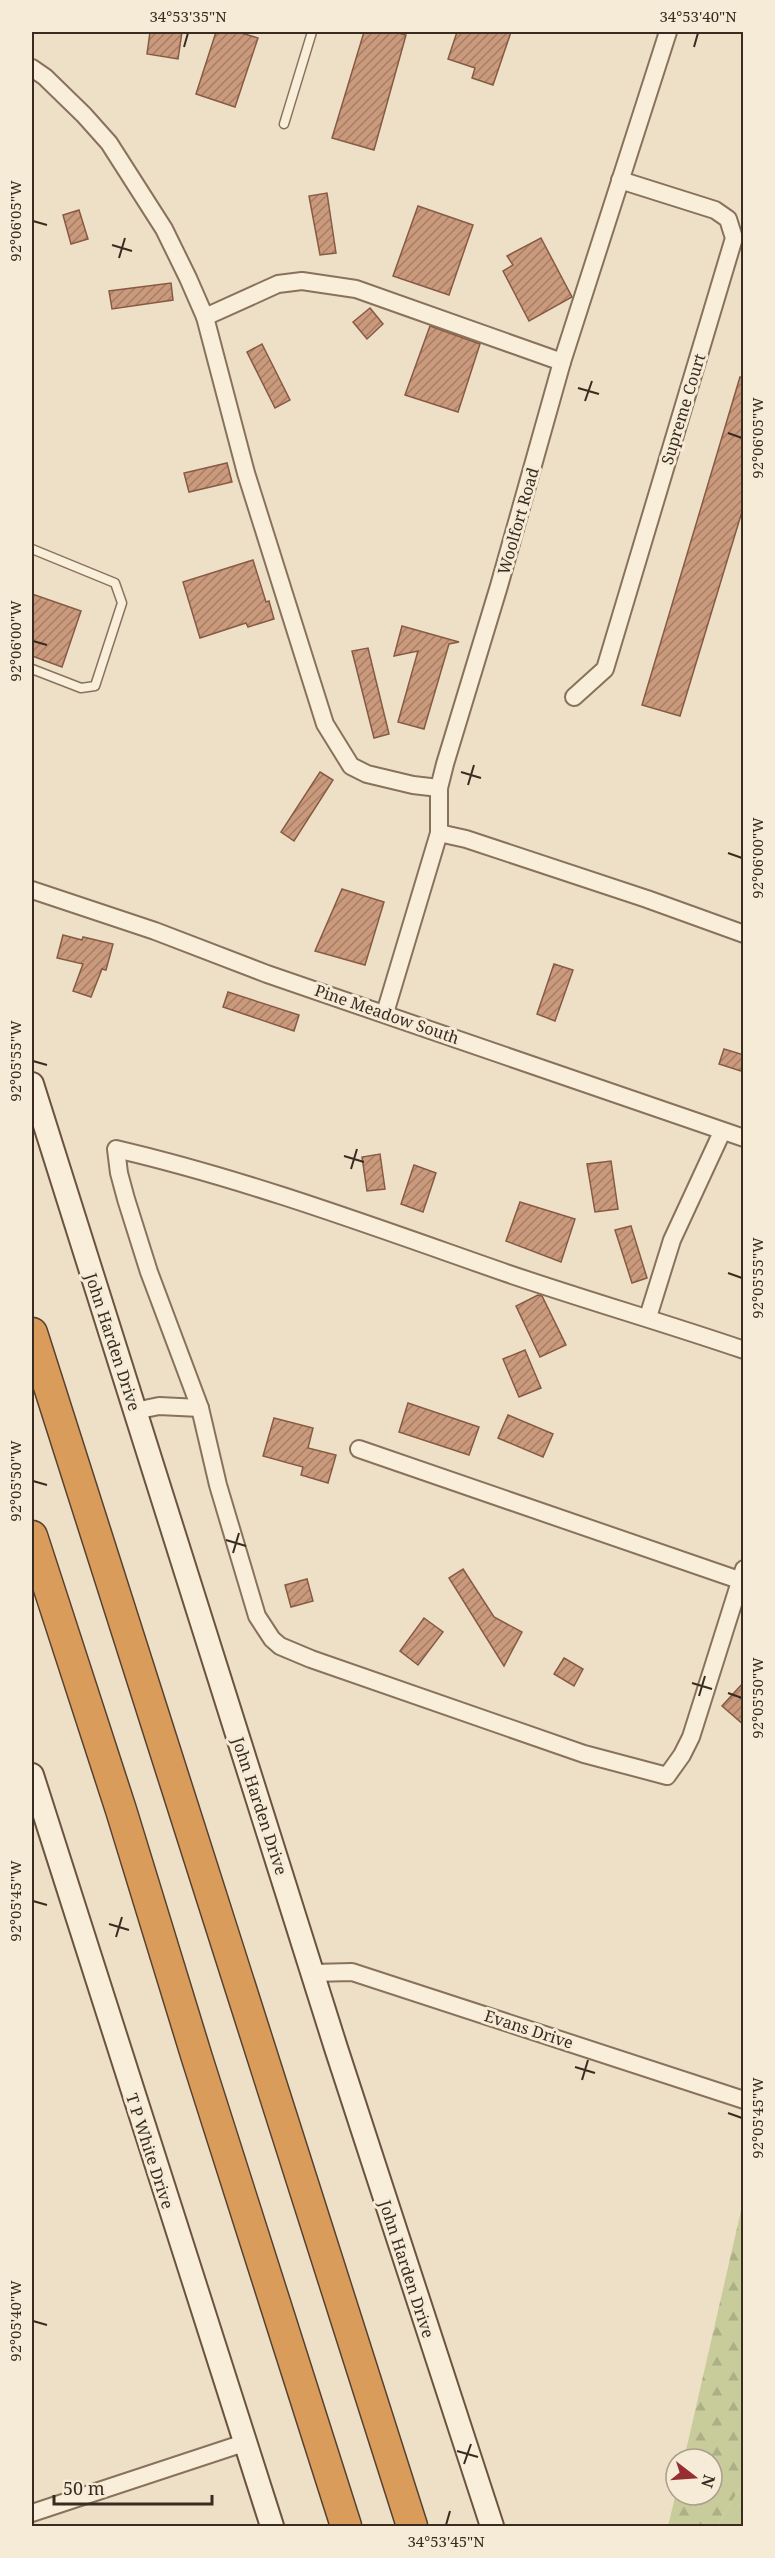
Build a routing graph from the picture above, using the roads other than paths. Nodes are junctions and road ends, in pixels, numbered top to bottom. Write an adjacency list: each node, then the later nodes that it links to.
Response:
1 (312, 32): 4 (lane)
2 (668, 32): 5 (street, Woolfort Road)
3 (32, 68): 6 (street)
4 (284, 124)
5 (620, 180): 7 (street, Woolfort Road); 10 (street, Supreme Court)
6 (205, 317): 7 (street); 11 (street)
7 (562, 362): 11 (street, Woolfort Road)
8 (32, 549): 9 (lane)
9 (32, 669)
10 (573, 697)
11 (439, 788): 12 (street, Woolfort Road)
12 (439, 834): 14 (street); 15 (street, Woolfort Road)
13 (32, 890): 15 (street, Pine Meadow South)
14 (744, 934)
15 (385, 1013): 17 (street, Pine Meadow South)
16 (32, 1084): 23 (street, John Harden Drive)
17 (722, 1132): 18 (street, Pine Meadow South); 19 (street)
18 (744, 1138)
19 (648, 1317): 21 (street); 22 (street)
20 (32, 1333): 34 (highway)
21 (744, 1350)
22 (200, 1408): 23 (street); 26 (street)
23 (135, 1411): 28 (street, John Harden Drive)
24 (359, 1449): 26 (street)
25 (32, 1536): 33 (highway)
26 (741, 1574)
27 (32, 1775): 30 (street, T P White Drive)
28 (313, 1973): 29 (street, Evans Drive); 35 (street, John Harden Drive)
29 (744, 2100)
30 (244, 2443): 31 (street); 32 (street, T P White Drive)
31 (32, 2513)
32 (272, 2526)
33 (346, 2526)
34 (412, 2526)
35 (492, 2526)

